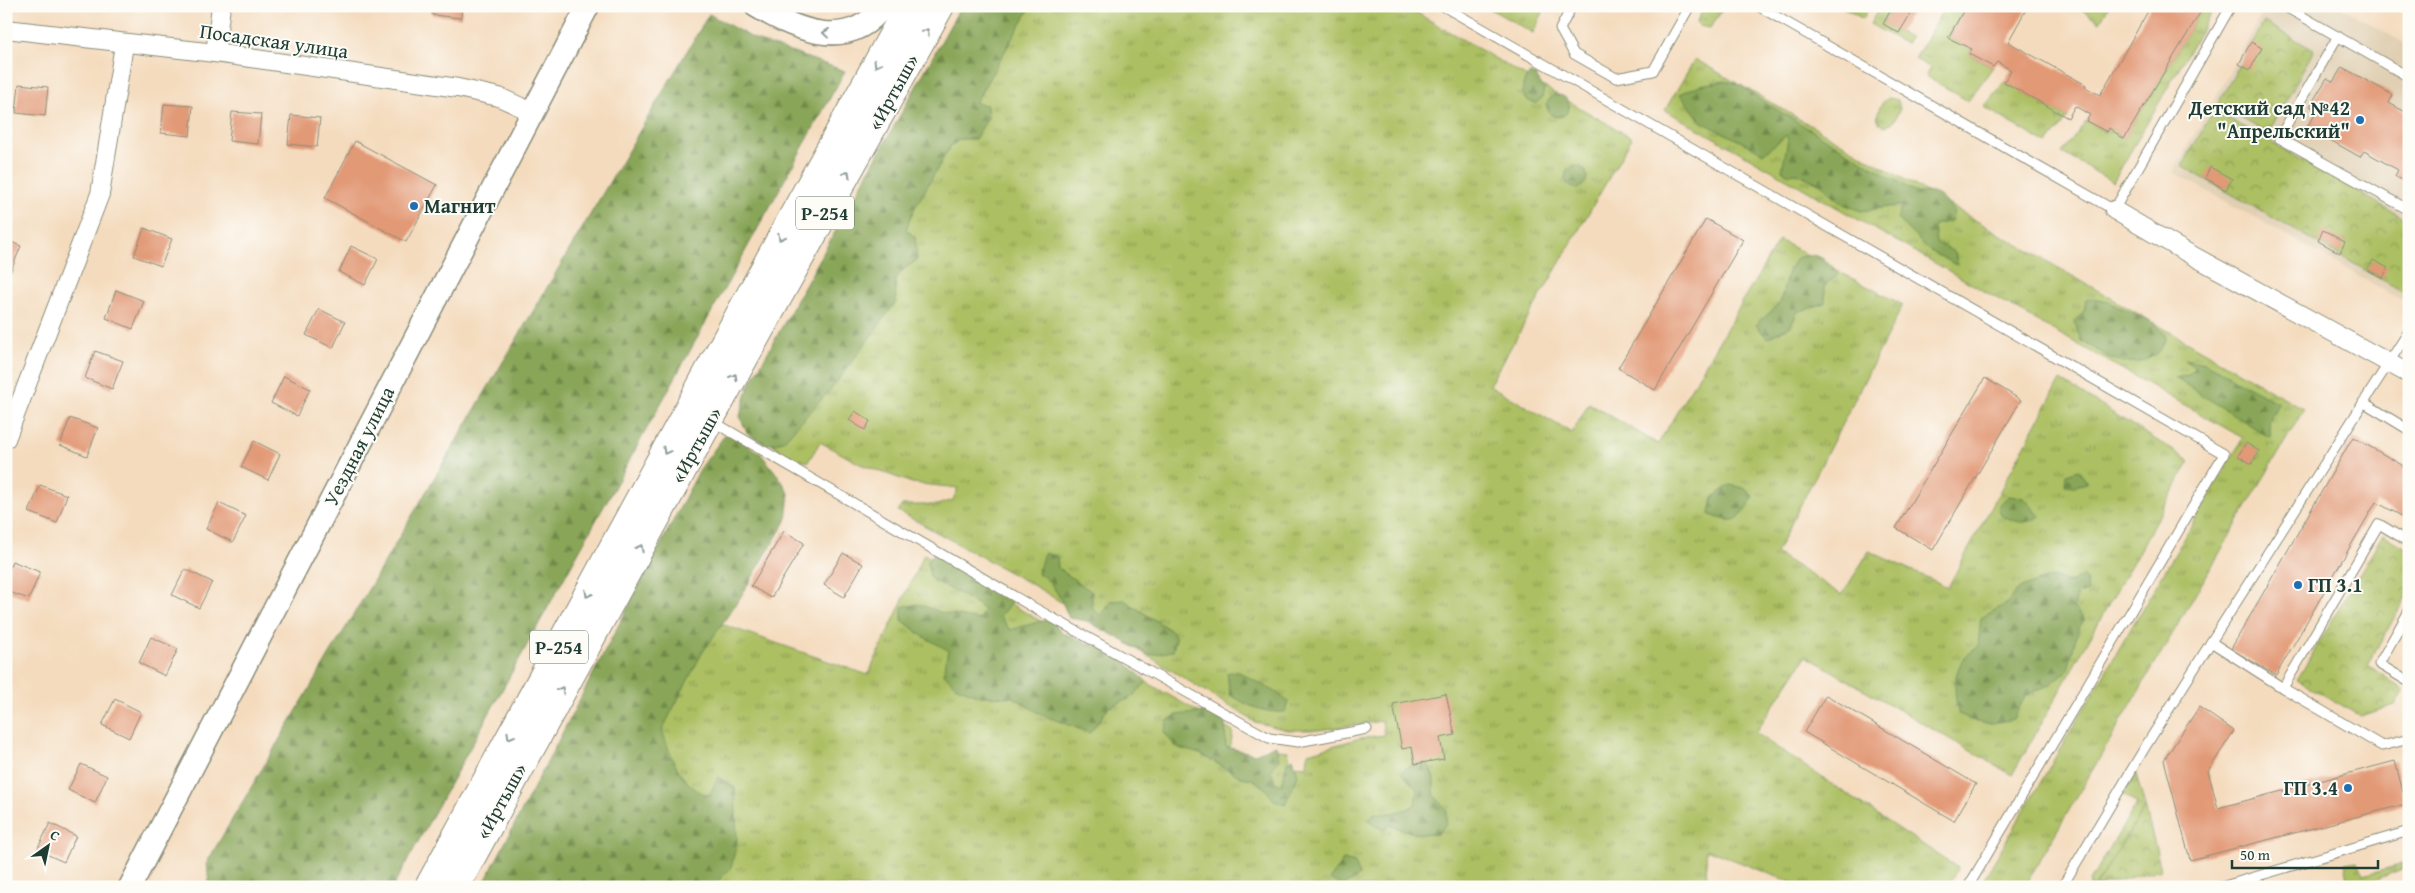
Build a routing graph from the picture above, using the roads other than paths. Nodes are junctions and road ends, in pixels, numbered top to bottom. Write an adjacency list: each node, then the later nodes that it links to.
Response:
1 (221, 6): 16 (street)
2 (588, 6): 18 (street, Уездная улица)
3 (756, 6): 4 (street, one-way to 3)
4 (883, 6)
5 (909, 6): 37 (highway, «Иртыш» / Р-254, one-way to 37)
6 (940, 6): 25 (highway, «Иртыш» / Р-254, one-way to 6)
7 (1443, 6): 39 (lane)
8 (1572, 6): 9 (lane)
9 (1690, 6)
10 (1758, 6): 19 (lane)
11 (2232, 6): 19 (lane)
12 (2284, 6): 14 (lane)
13 (6, 29): 15 (street, Посадская улица)
14 (2338, 36): 17 (lane); 20 (lane)
15 (124, 45): 16 (street, Посадская улица); 27 (street)
16 (214, 53): 18 (street, Посадская улица)
17 (2409, 77)
18 (532, 112): 36 (street, Уездная улица)
19 (2114, 210): 22 (street)
20 (2409, 210)
21 (2409, 331): 22 (lane)
22 (2390, 363): 23 (street); 24 (lane)
23 (2409, 374)
24 (2363, 402): 26 (lane); 30 (lane)
25 (710, 419): 33 (lane); 38 (highway, «Иртыш» / Р-254, one-way to 25)
26 (2409, 430)
27 (6, 439)
28 (2409, 542): 32 (lane)
29 (2409, 611): 31 (lane)
30 (2212, 642): 32 (lane); 40 (lane)
31 (2409, 682)
32 (2283, 688): 34 (lane)
33 (1367, 729)
34 (2409, 739)
35 (2409, 831): 41 (lane)
36 (130, 887)
37 (429, 887)
38 (455, 887)
39 (1968, 887)
40 (2062, 887)
41 (2221, 887)

